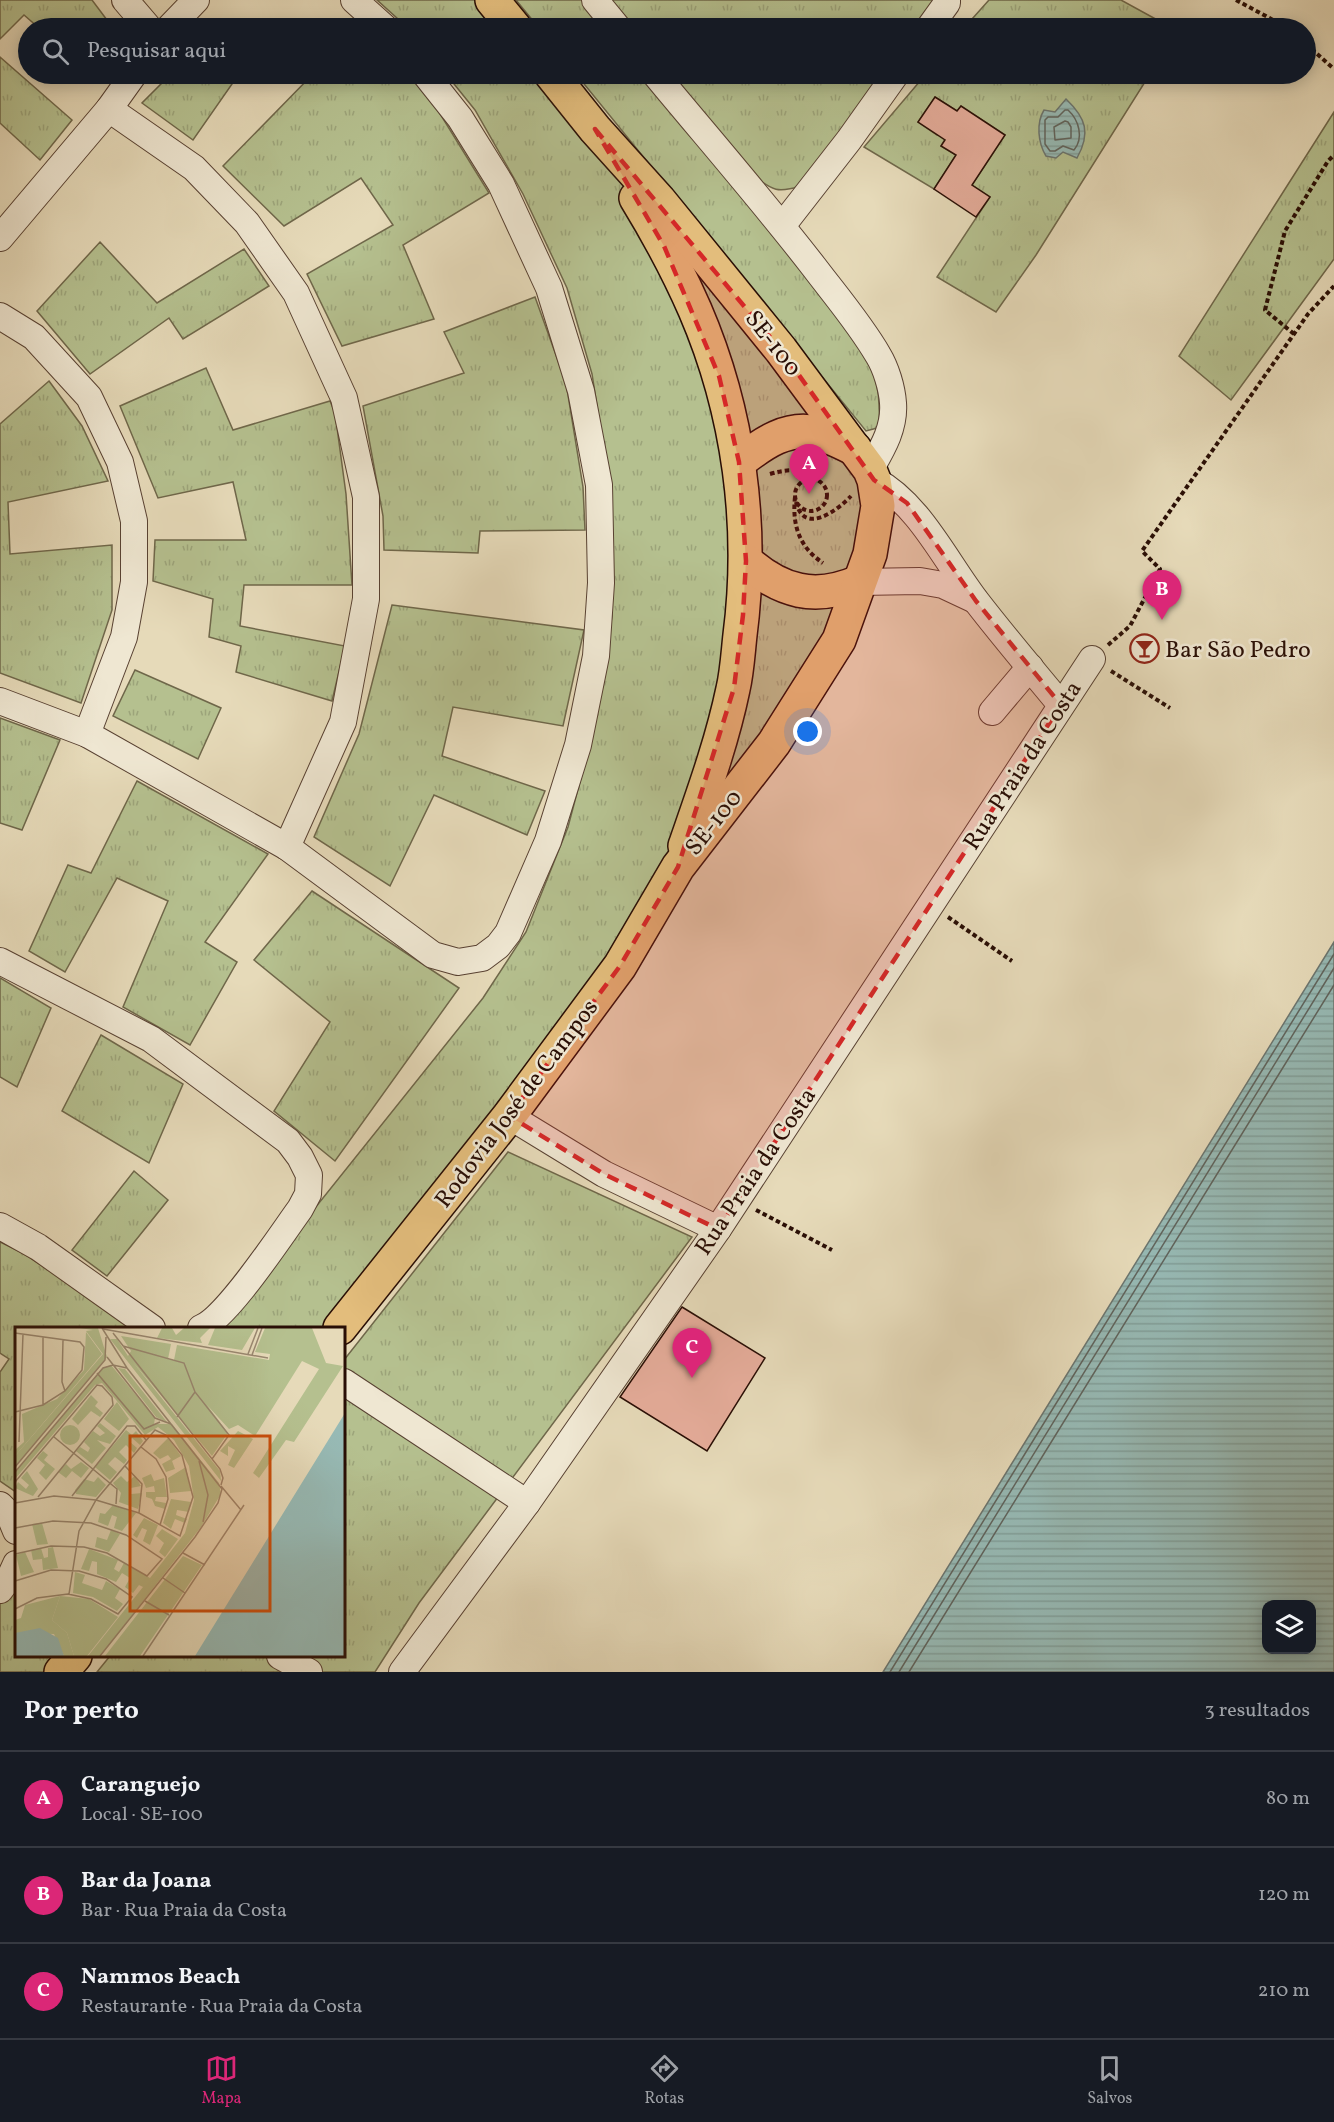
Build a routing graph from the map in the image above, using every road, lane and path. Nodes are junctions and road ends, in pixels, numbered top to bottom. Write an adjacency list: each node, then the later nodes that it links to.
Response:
1 (125, 0): 8 (street)
2 (196, 0): 9 (street)
3 (354, 0): 10 (street)
4 (492, 0): 11 (main road)
5 (595, 0): 12 (street)
6 (947, 0): 13 (street)
7 (1236, 0): 14 (path)
8 (140, 18)
9 (179, 18)
10 (373, 18)
11 (507, 18)
12 (610, 18)
13 (935, 18)
14 (1269, 18)
15 (1316, 53): 16 (path)
16 (1334, 69)
17 (127, 84): 22 (street)
18 (433, 84): 46 (street)
19 (559, 84): 23 (main road)
20 (663, 84): 25 (street)
21 (890, 84): 25 (street)
22 (109, 109): 26 (street); 46 (street)
23 (595, 129): 30 (main road, SE-100 / SE-100); 31 (main road, SE-100 / SE-100)
24 (1334, 154): 29 (path)
25 (782, 226): 31 (street)
26 (0, 238)
27 (1334, 286): 29 (path)
28 (0, 316): 45 (street)
29 (1294, 334): 38 (path)
30 (739, 462): 31 (main road); 34 (main road, SE-100 / SE-100)
31 (866, 466): 33 (path); 36 (main road, SE-100 / SE-100); 37 (street)
32 (815, 479): 33 (path); 33 (path); 34 (path)
33 (796, 499): 36 (path)
34 (742, 501): 35 (main road, SE-100 / SE-100)
35 (747, 561): 36 (main road); 47 (main road, SE-100 / SE-100)
36 (860, 578): 37 (street); 47 (main road, SE-100 / SE-100)
37 (976, 601): 39 (street)
38 (1092, 659): 42 (street, Rua Praia da Costa)
39 (1030, 667): 42 (street); 44 (street)
40 (1132, 684): 43 (path)
41 (0, 701): 45 (street)
42 (1062, 705): 48 (street, Rua Praia da Costa)
43 (1170, 708)
44 (992, 712)
45 (87, 734): 46 (street)
46 (286, 847)
47 (678, 867): 51 (main road, Rodovia José de Campos / SE-100)
48 (930, 905): 50 (path); 52 (street, Rua Praia da Costa)
49 (0, 961): 57 (street)
50 (1012, 961)
51 (509, 1116): 54 (street); 58 (main road, Rodovia José de Campos / SE-100)
52 (737, 1199): 54 (street, Rua Praia da Costa); 55 (path)
53 (0, 1226): 56 (street)
54 (718, 1229): 60 (street, Rua Praia da Costa)
55 (832, 1250)
56 (149, 1327)
57 (205, 1327)
58 (342, 1327)
59 (345, 1383): 60 (street)
60 (526, 1503): 69 (street, Rua Praia da Costa)
61 (0, 1505): 62 (street)
62 (15, 1529)
63 (15, 1566): 64 (street)
64 (0, 1590)
65 (74, 1657): 67 (main road)
66 (282, 1657): 68 (street)
67 (62, 1672)
68 (309, 1672)
69 (402, 1672)

